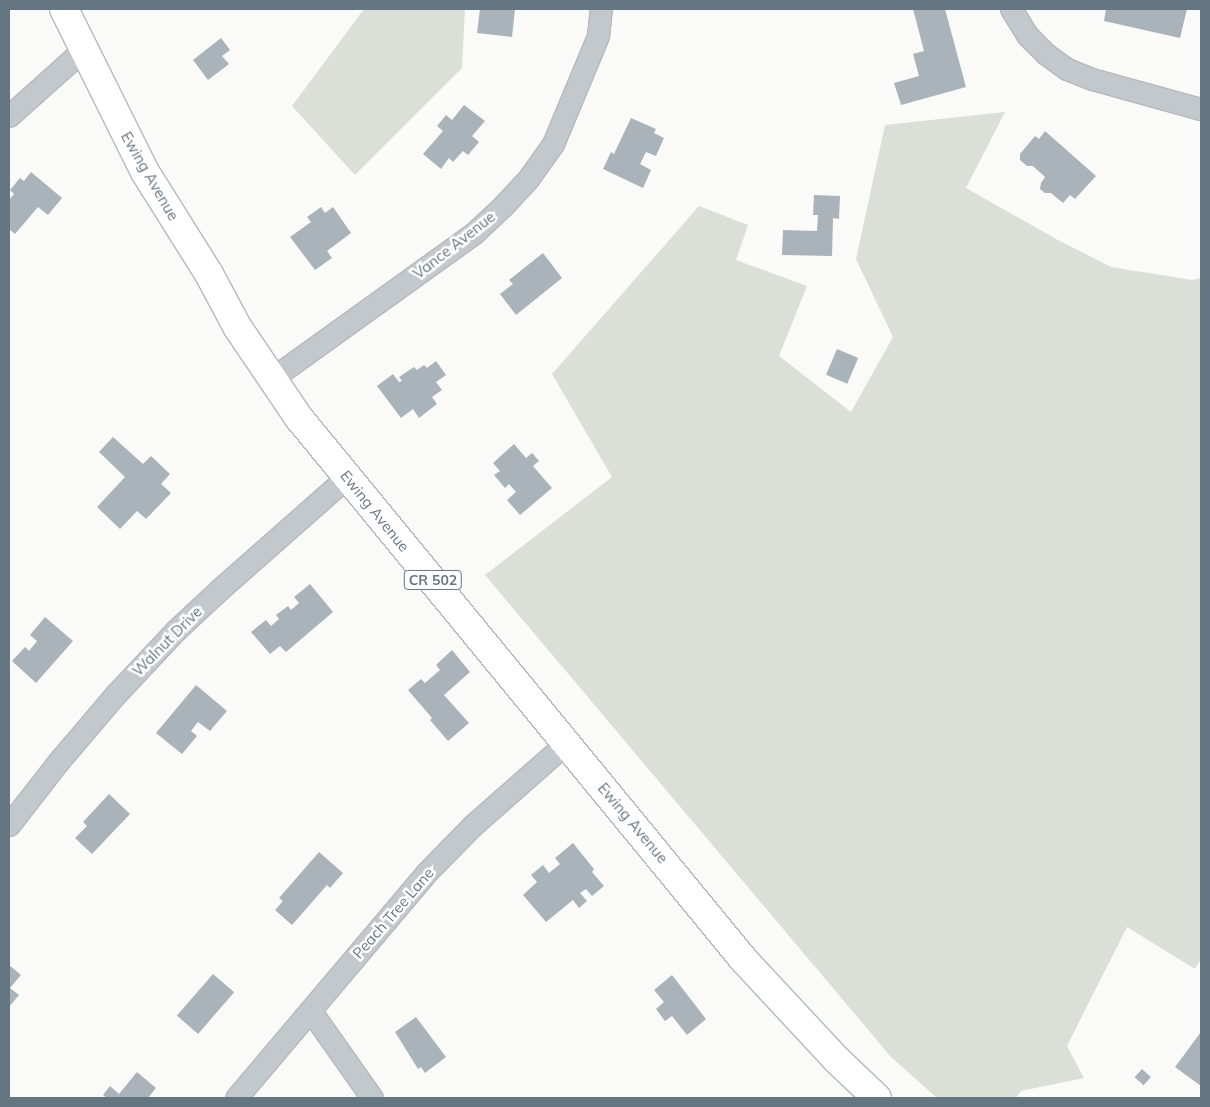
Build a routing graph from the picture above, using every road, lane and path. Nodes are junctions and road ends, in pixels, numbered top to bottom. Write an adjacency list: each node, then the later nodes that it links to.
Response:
1 (64, 9): 4 (main road, Ewing Avenue / CR 502)
2 (601, 9): 7 (street, Vance Avenue)
3 (1011, 9): 5 (street)
4 (84, 49): 6 (street); 7 (main road, Ewing Avenue / CR 502)
5 (1201, 109)
6 (9, 116)
7 (271, 379): 8 (main road, Ewing Avenue / CR 502)
8 (347, 477): 9 (main road, Ewing Avenue / CR 502); 10 (street, Walnut Drive)
9 (566, 743): 11 (street, Peach Tree Lane); 14 (main road, Ewing Avenue / CR 502)
10 (9, 825)
11 (310, 1010): 12 (street, Peach Tree Lane); 13 (street)
12 (236, 1098)
13 (372, 1098)
14 (877, 1098)

